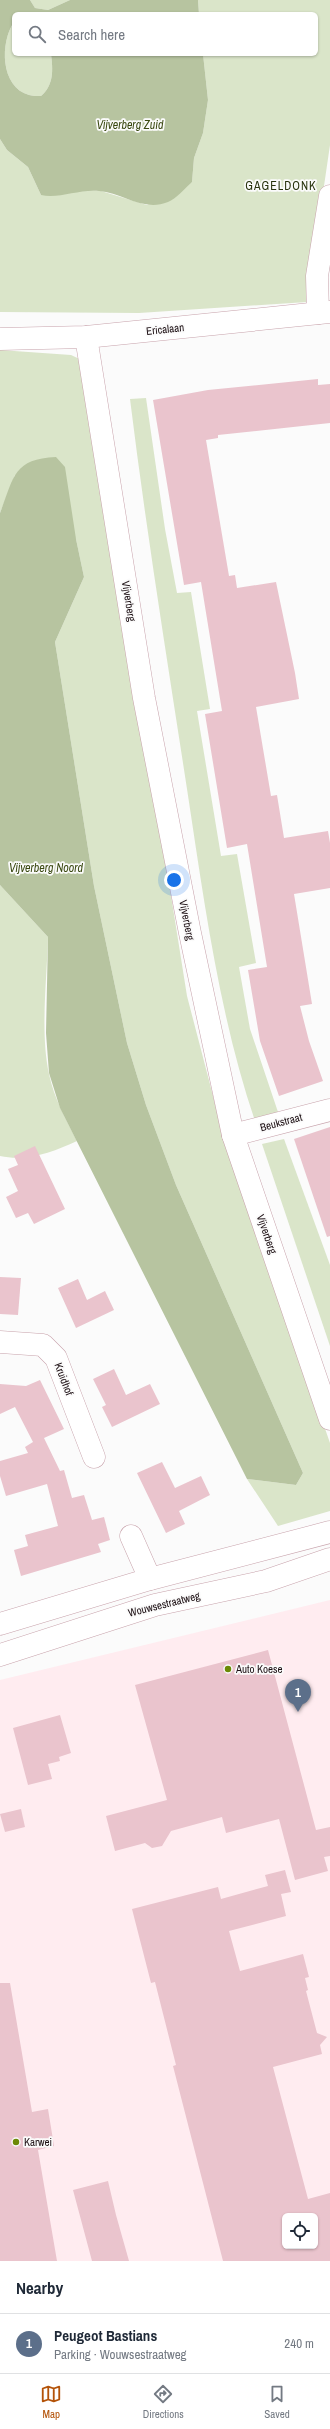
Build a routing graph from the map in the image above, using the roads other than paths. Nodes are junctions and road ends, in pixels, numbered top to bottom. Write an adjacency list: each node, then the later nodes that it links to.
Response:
1 (330, 196): 2 (street)
2 (324, 313): 3 (street, Ericalaan)
3 (86, 337): 4 (street, Ericalaan); 6 (street, Vijverberg)
4 (0, 339)
5 (330, 1110): 6 (street, Beukstraat)
6 (233, 1135): 8 (street, Vijverberg)
7 (0, 1342): 9 (street, Kruidhof)
8 (330, 1419)
9 (94, 1457)
10 (330, 1532): 13 (street)
11 (131, 1536): 13 (street)
12 (330, 1559): 15 (street, Wouwsestraatweg)
13 (150, 1579): 14 (street)
14 (0, 1624)
15 (0, 1655)

